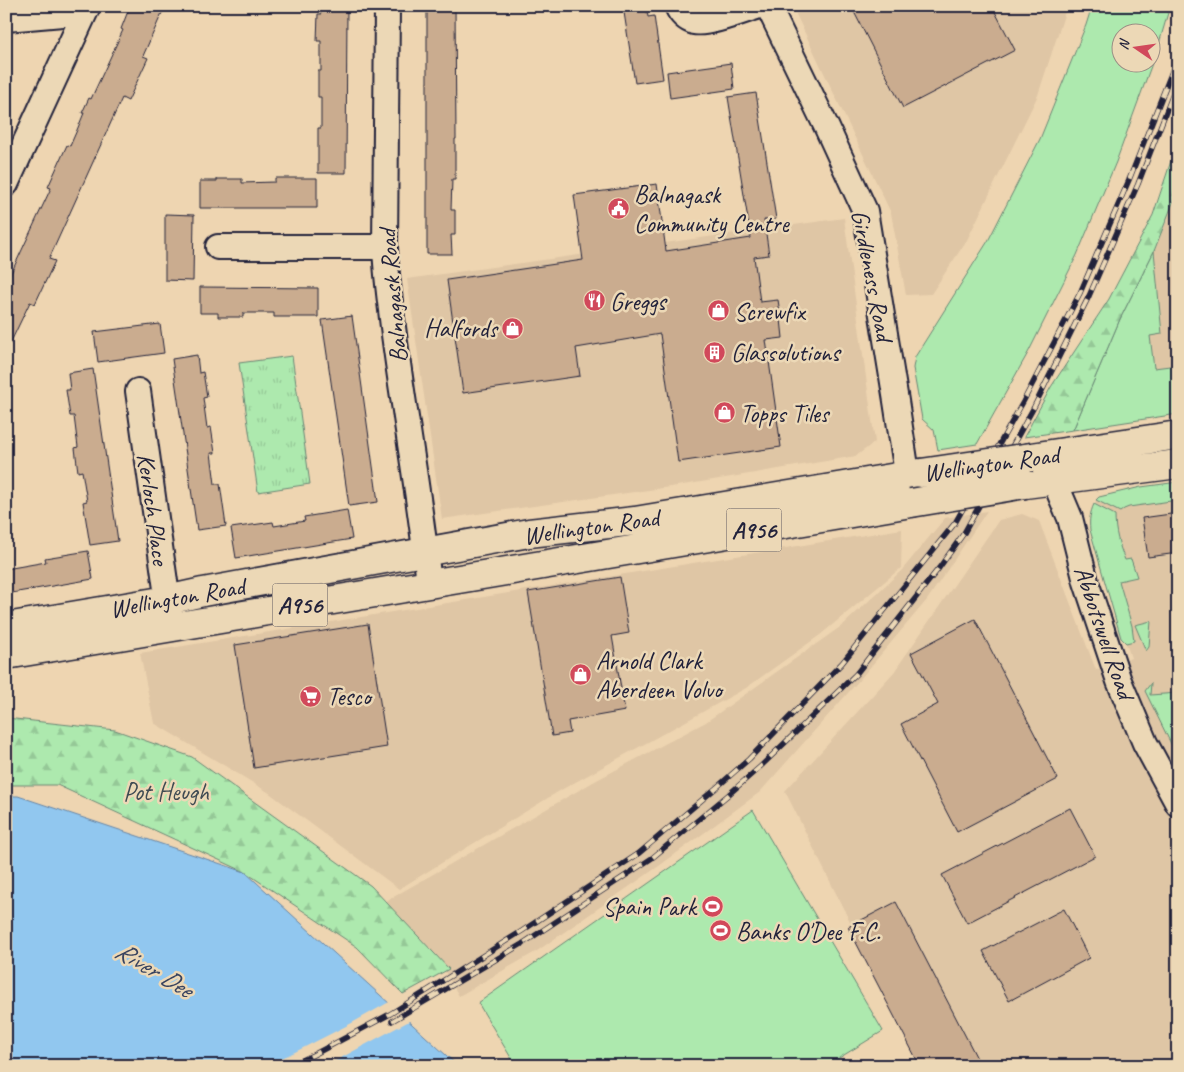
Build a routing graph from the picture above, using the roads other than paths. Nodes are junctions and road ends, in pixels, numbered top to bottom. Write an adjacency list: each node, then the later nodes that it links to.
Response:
1 (387, 6): 8 (street, Balnagask Road)
2 (677, 6): 3 (street)
3 (759, 6)
4 (768, 6): 14 (street, Girdleness Road)
5 (86, 9): 6 (street); 7 (street)
6 (6, 19)
7 (6, 184)
8 (385, 247): 9 (street); 16 (street, Balnagask Road)
9 (218, 248)
10 (138, 392): 18 (street, Kerloch Place)
11 (1178, 435): 12 (main road, Wellington Road / A956)
12 (1046, 464): 13 (main road, Wellington Road / A956); 14 (main road, Wellington Road / A956, bridge); 15 (main road, Wellington Road / A956, bridge); 21 (street, Abbotswell Road)
13 (1178, 464)
14 (914, 474): 15 (street, Girdleness Road); 16 (main road, Wellington Road / A956)
15 (911, 502): 17 (main road, Wellington Road / A956)
16 (426, 552): 17 (street, Balnagask Road); 18 (main road, Wellington Road / A956)
17 (429, 584): 18 (main road, Wellington Road / A956)
18 (170, 613): 19 (main road, Wellington Road / A956); 20 (main road, Wellington Road / A956)
19 (6, 627)
20 (6, 655)
21 (1178, 804)

